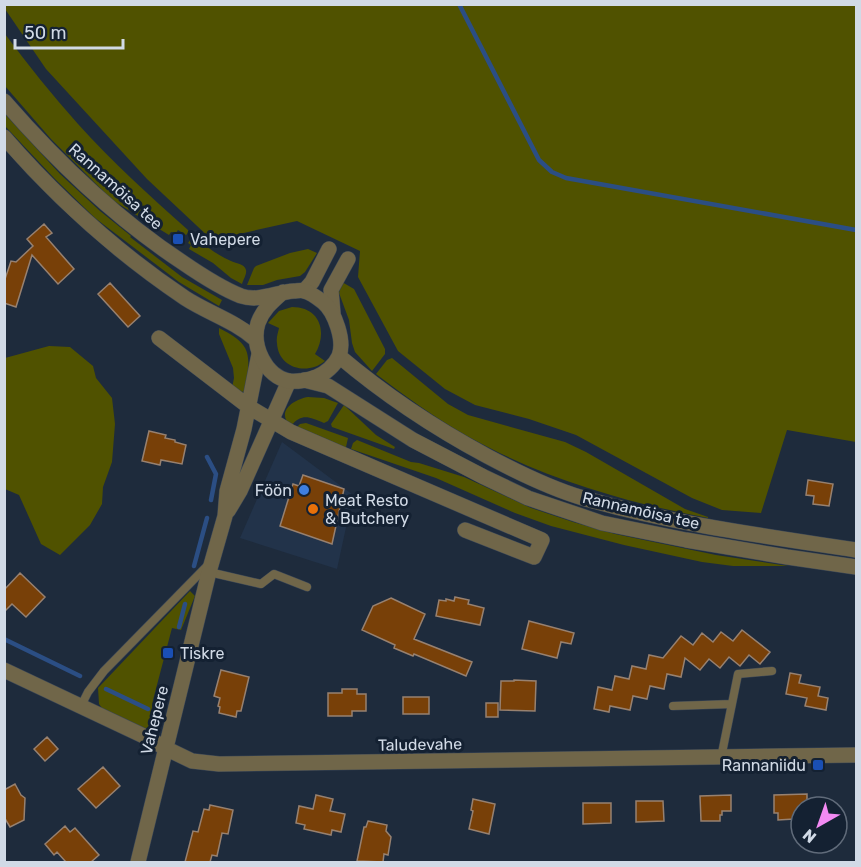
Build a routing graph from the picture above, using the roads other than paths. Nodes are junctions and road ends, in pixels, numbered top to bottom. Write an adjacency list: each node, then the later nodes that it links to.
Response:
1 (4, 101): 6 (street, Rannamõisa tee)
2 (4, 137): 9 (street)
3 (329, 249): 5 (street)
4 (348, 259): 7 (street)
5 (304, 291): 6 (street); 7 (street)
6 (283, 292): 9 (street)
7 (333, 313): 10 (street)
8 (159, 338): 12 (street)
9 (257, 346): 11 (street); 12 (street, Vahepere)
10 (339, 356): 11 (street); 16 (street, Rannamõisa tee)
11 (297, 380): 13 (street, Vahepere); 18 (street, Rannamõisa tee)
12 (249, 407): 13 (street); 14 (street, Vahepere)
13 (272, 421): 14 (street, Vahepere); 15 (street)
14 (225, 516): 17 (street, Vahepere)
15 (465, 530)
16 (856, 550)
17 (211, 567): 19 (lane); 23 (lane); 25 (street, Vahepere)
18 (856, 567)
19 (307, 587)
20 (4, 670): 23 (street, Taludevahe)
21 (772, 671): 22 (lane)
22 (732, 704): 24 (lane); 27 (lane)
23 (81, 706): 25 (street, Taludevahe)
24 (673, 706)
25 (165, 748): 27 (street, Taludevahe); 28 (street, Vahepere)
26 (856, 755): 27 (street, Taludevahe)
27 (721, 758)
28 (138, 862)

